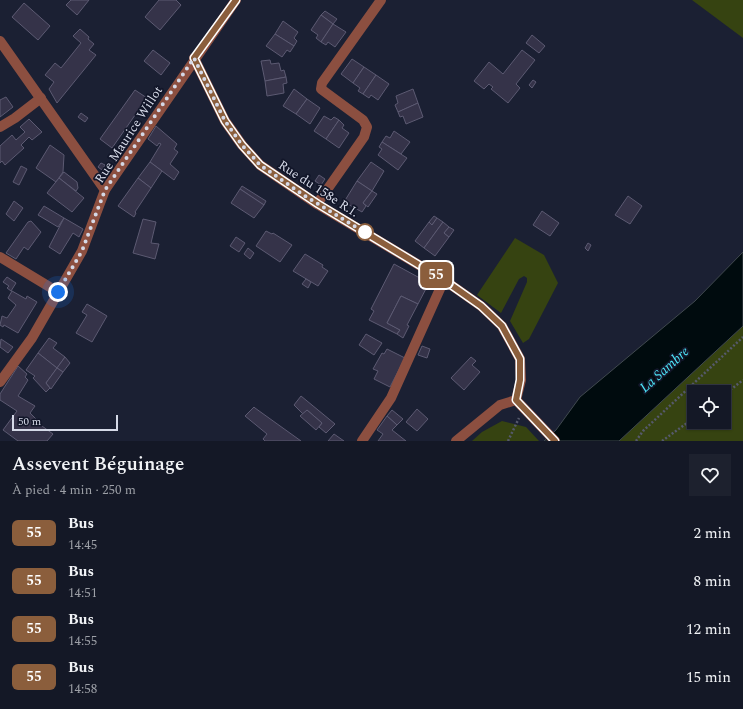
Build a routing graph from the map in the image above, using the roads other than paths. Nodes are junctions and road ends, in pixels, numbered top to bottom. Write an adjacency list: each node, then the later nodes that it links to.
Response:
1 (236, 0): 4 (street, Rue Maurice Willot)
2 (380, 0): 8 (street)
3 (0, 42): 5 (street)
4 (194, 58): 7 (street, Rue Maurice Willot); 8 (street, Rue du 158e R.I.)
5 (41, 98): 6 (street); 7 (street)
6 (0, 127)
7 (105, 190): 11 (street, Rue Maurice Willot)
8 (318, 204): 10 (street, Rue du 158e R.I.)
9 (0, 257): 11 (street)
10 (444, 280): 13 (street, Rue du 158e R.I.); 14 (street)
11 (58, 292): 12 (street, Rue Maurice Willot)
12 (0, 382)
13 (516, 400): 15 (street); 16 (street)
14 (362, 441)
15 (456, 441)
16 (555, 441)

